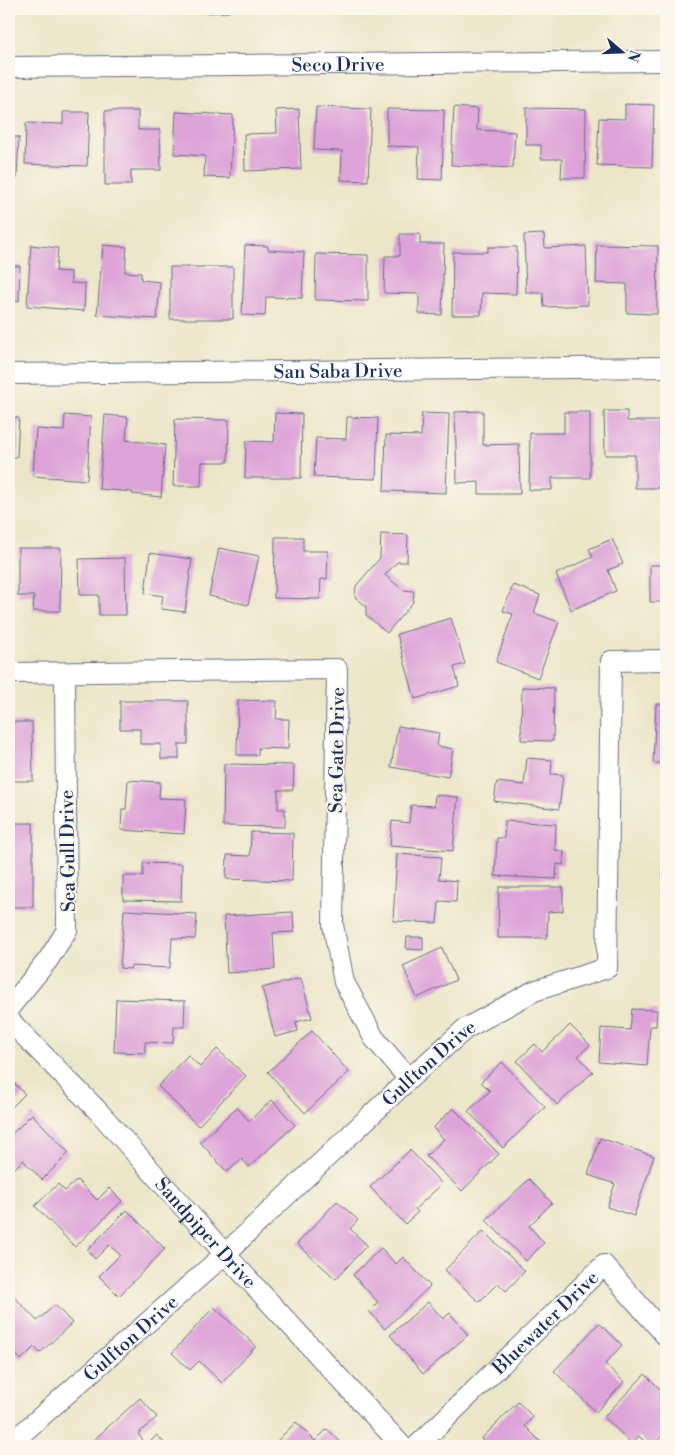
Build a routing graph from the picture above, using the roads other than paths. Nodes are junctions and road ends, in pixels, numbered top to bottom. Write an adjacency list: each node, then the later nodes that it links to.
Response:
1 (666, 61): 2 (street, Seco Drive)
2 (9, 67)
3 (666, 367): 4 (street, San Saba Drive)
4 (9, 374)
5 (666, 660): 10 (street, Gulfton Drive)
6 (9, 673): 7 (street, Sea Gate Drive)
7 (65, 674): 8 (street, Sea Gull Drive); 10 (street, Sea Gate Drive)
8 (9, 1008)
9 (9, 1020): 11 (street, Sandpiper Drive)
10 (409, 1079): 11 (street, Gulfton Drive)
11 (225, 1254): 13 (street, Gulfton Drive); 14 (street, Sandpiper Drive)
12 (666, 1336): 15 (street, Bluewater Drive)
13 (9, 1445)
14 (402, 1446)
15 (417, 1446)

